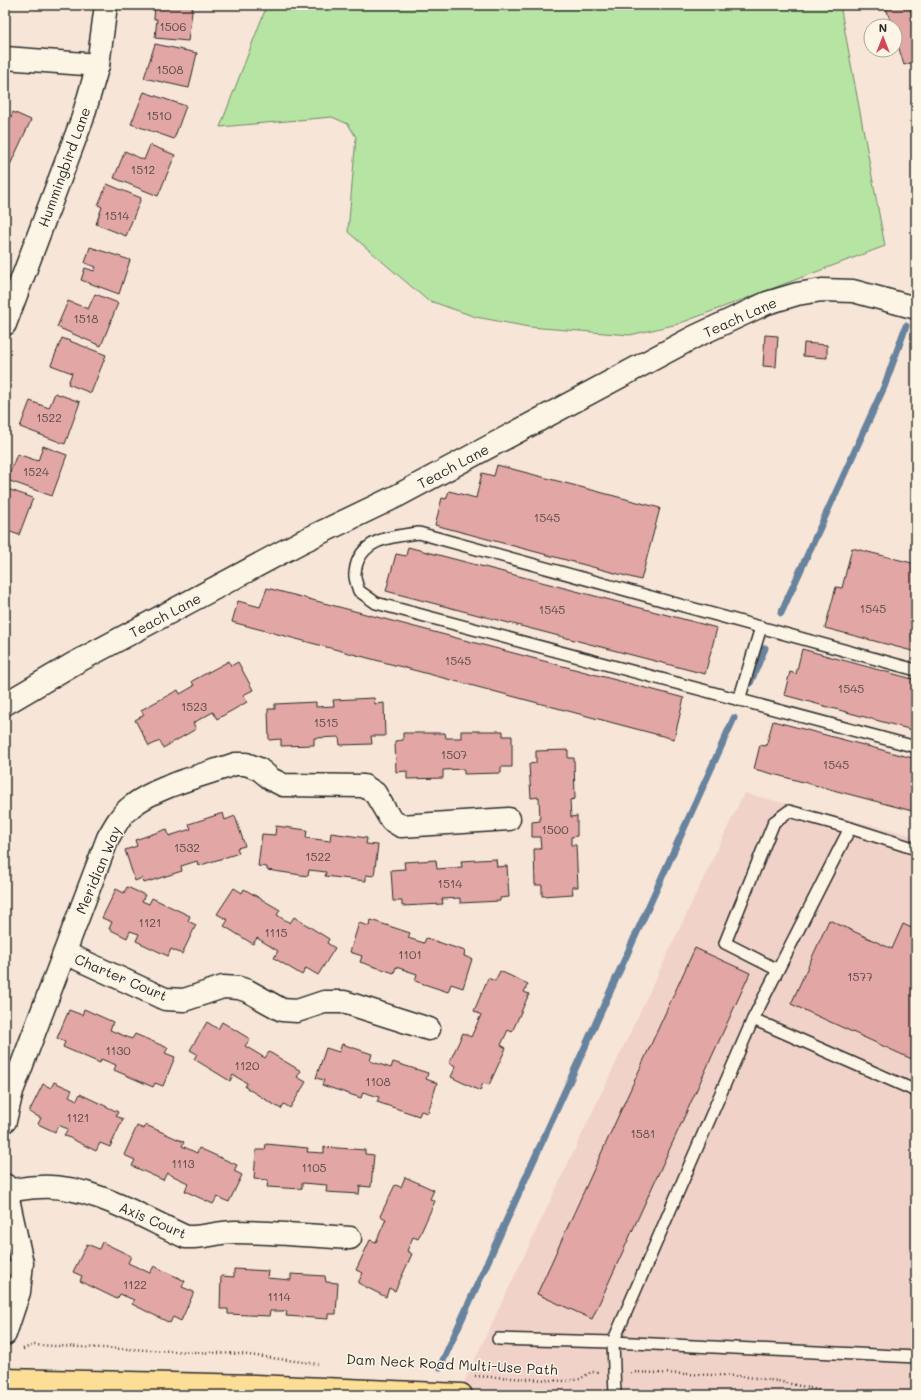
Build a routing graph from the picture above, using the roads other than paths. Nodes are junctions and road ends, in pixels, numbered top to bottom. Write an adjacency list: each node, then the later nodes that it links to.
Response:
1 (106, 5): 3 (street, Hummingbird Lane)
2 (5, 58): 3 (street)
3 (98, 65): 5 (street, Hummingbird Lane)
4 (916, 308): 9 (street, Teach Lane)
5 (5, 324)
6 (761, 627): 7 (lane); 8 (lane); 8 (lane)
7 (916, 670)
8 (739, 700): 10 (lane)
9 (5, 704)
10 (916, 747)
11 (509, 819): 14 (street, Meridian Way)
12 (850, 828): 13 (lane); 15 (lane); 15 (lane)
13 (916, 849)
14 (65, 953): 17 (street, Charter Court); 19 (street, Meridian Way)
15 (778, 970): 16 (lane)
16 (753, 1019): 18 (lane); 25 (lane)
17 (429, 1028)
18 (916, 1091)
19 (5, 1121)
20 (6, 1188): 21 (street, Axis Court); 22 (street)
21 (350, 1238)
22 (13, 1266): 24 (street)
23 (498, 1339): 25 (lane)
24 (12, 1342)
25 (613, 1342): 26 (lane); 29 (lane)
26 (916, 1357)
27 (5, 1380): 28 (main road)
28 (465, 1386)
29 (615, 1395)

